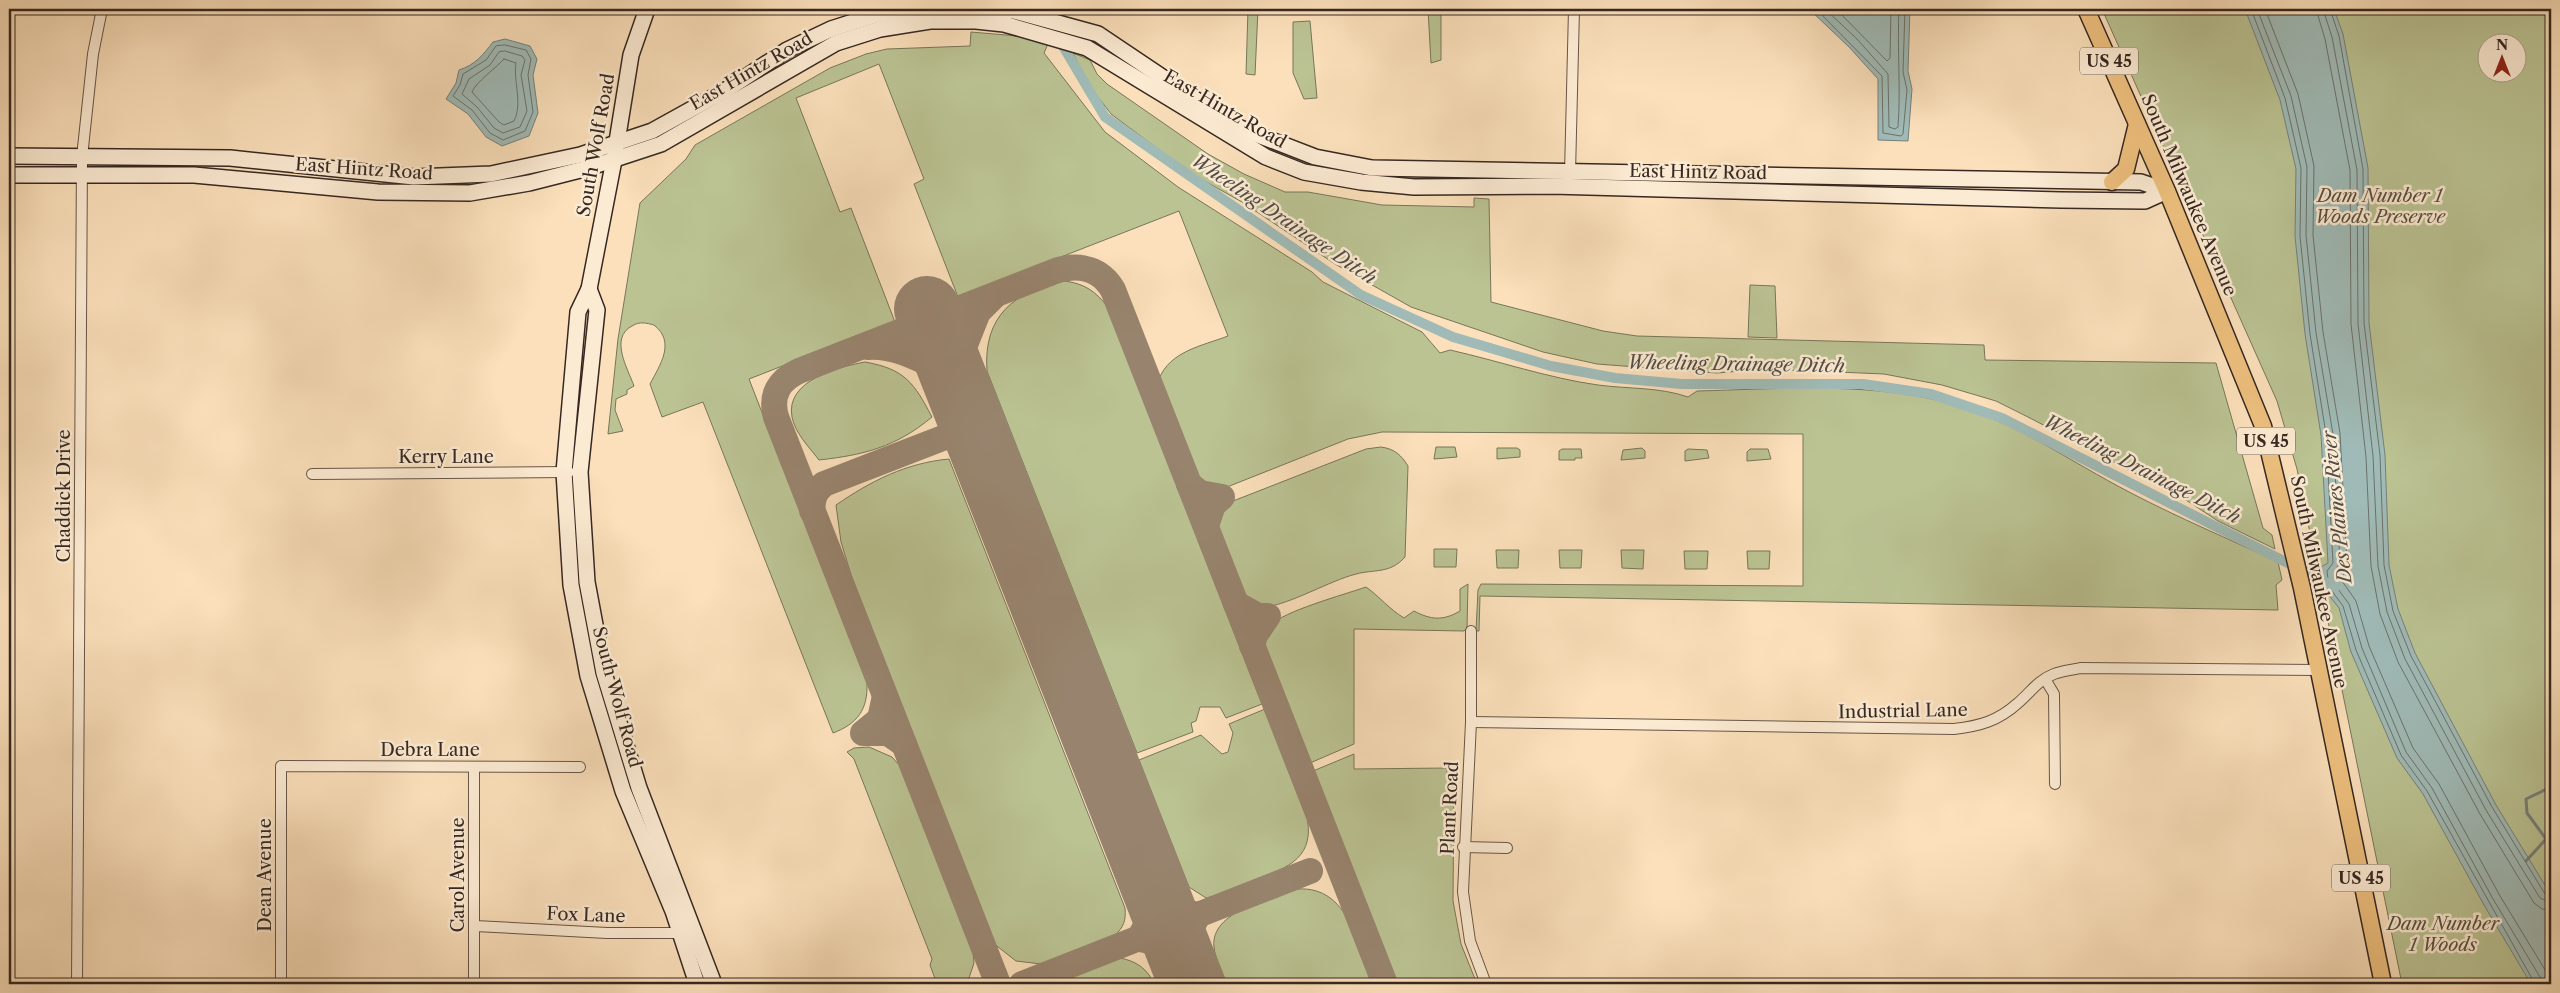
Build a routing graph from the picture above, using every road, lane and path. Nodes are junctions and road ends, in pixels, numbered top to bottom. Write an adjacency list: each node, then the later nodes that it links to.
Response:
1 (102, 9): 10 (street, Chaddick Drive)
2 (647, 9): 8 (main road, South Wolf Road)
3 (914, 9): 8 (main road, East Hintz Road)
4 (987, 9): 12 (main road, East Hintz Road)
5 (1574, 9): 12 (street)
6 (2086, 9): 7 (main road, South Milwaukee Avenue / US 45)
7 (2137, 124): 15 (main road); 16 (main road, South Milwaukee Avenue / US 45)
8 (617, 143): 10 (main road, East Hintz Road); 11 (main road, South Wolf Road)
9 (9, 156): 10 (main road, East Hintz Road)
10 (82, 157): 14 (street, Chaddick Drive)
11 (614, 160): 14 (main road, East Hintz Road); 16 (main road, East Hintz Road); 17 (main road, South Wolf Road)
12 (1570, 173): 15 (main road, East Hintz Road)
13 (9, 175): 14 (main road, East Hintz Road)
14 (83, 175): 34 (street, Chaddick Drive)
15 (2112, 182): 16 (main road, East Hintz Road)
16 (2167, 192): 22 (main road, South Milwaukee Avenue / US 45)
17 (588, 289): 18 (main road, South Wolf Road); 19 (main road, South Wolf Road)
18 (564, 472): 19 (street, Kerry Lane); 20 (street, Kerry Lane); 33 (main road, South Wolf Road)
19 (580, 472): 32 (main road, South Wolf Road)
20 (312, 474)
21 (1472, 631): 24 (street, Plant Road)
22 (2318, 670): 23 (street, Industrial Lane); 40 (main road, South Milwaukee Avenue / US 45)
23 (2045, 679): 24 (street, Industrial Lane); 28 (street)
24 (1471, 722): 29 (street, Plant Road)
25 (281, 766): 26 (street, Debra Lane); 35 (street, Dean Avenue)
26 (474, 767): 27 (street, Debra Lane); 31 (street, Carol Avenue)
27 (580, 768)
28 (2055, 784)
29 (1463, 846): 30 (street); 39 (street, Plant Road)
30 (1507, 848)
31 (475, 926): 33 (street, Fox Lane); 36 (street, Carol Avenue)
32 (696, 931): 33 (street, Fox Lane); 38 (main road, South Wolf Road)
33 (680, 935): 37 (main road, South Wolf Road)
34 (77, 984)
35 (281, 984)
36 (474, 984)
37 (697, 984)
38 (714, 984)
39 (1486, 984)
40 (2383, 984)

